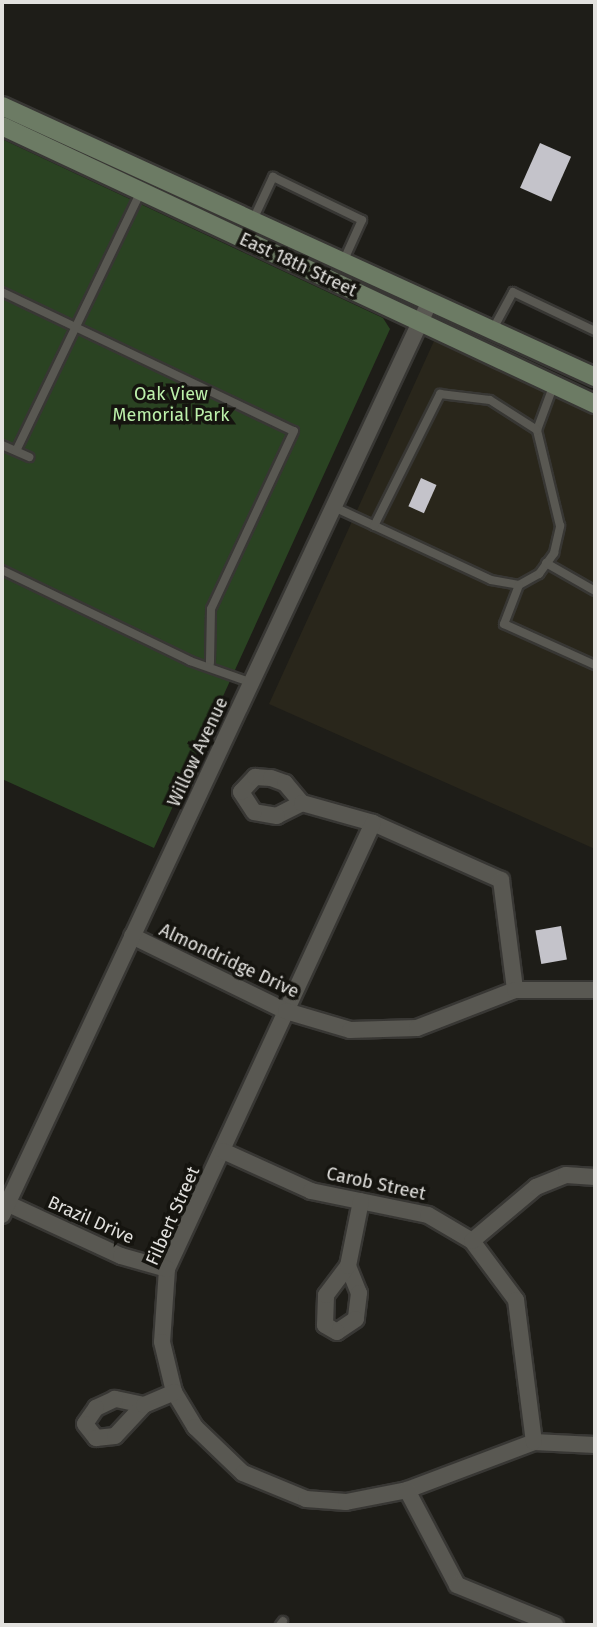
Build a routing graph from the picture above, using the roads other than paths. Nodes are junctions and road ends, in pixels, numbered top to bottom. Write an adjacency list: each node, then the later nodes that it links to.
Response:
1 (2, 106): 4 (main road, East 18th Street)
2 (2, 126): 3 (main road, East 18th Street)
3 (141, 191): 7 (main road, East 18th Street); 8 (lane)
4 (251, 223): 5 (main road, East 18th Street); 5 (lane)
5 (342, 265): 7 (main road, East 18th Street)
6 (2, 292): 8 (lane)
7 (424, 314): 10 (main road, East 18th Street); 12 (main road, East 18th Street); 18 (street, Willow Avenue)
8 (75, 327): 16 (lane); 24 (lane)
9 (595, 331): 10 (lane)
10 (492, 332): 11 (main road, East 18th Street)
11 (595, 377)
12 (554, 384): 13 (main road, East 18th Street); 14 (lane)
13 (595, 404)
14 (537, 430): 19 (lane); 20 (lane)
15 (2, 444): 16 (lane)
16 (16, 451): 17 (lane)
17 (29, 457)
18 (334, 507): 19 (lane); 26 (street, Willow Avenue)
19 (374, 526): 22 (lane)
20 (546, 563): 22 (lane); 23 (lane)
21 (2, 570): 24 (lane)
22 (519, 585): 25 (lane)
23 (595, 591)
24 (210, 663): 26 (lane)
25 (595, 665)
26 (252, 683): 29 (street, Willow Avenue)
27 (302, 803): 28 (street)
28 (373, 823): 30 (street); 32 (street, Filbert Street)
29 (132, 936): 32 (street, Almondridge Drive); 36 (street, Willow Avenue)
30 (515, 990): 31 (street, Almondridge Drive); 32 (street, Almondridge Drive)
31 (595, 990)
32 (286, 1011): 33 (street, Filbert Street)
33 (223, 1151): 35 (street, Carob Street); 39 (street, Filbert Street)
34 (595, 1177): 37 (street)
35 (361, 1201): 37 (street, Carob Street); 38 (street)
36 (4, 1207): 39 (street, Brazil Drive)
37 (472, 1241): 42 (street, Carob Street)
38 (348, 1266)
39 (167, 1269): 40 (street, Filbert Street)
40 (174, 1392): 41 (street); 44 (street, Filbert Street)
41 (144, 1405)
42 (534, 1442): 43 (street, Filbert Street); 44 (street, Filbert Street)
43 (595, 1445)
44 (407, 1490): 45 (street)
45 (555, 1625)

